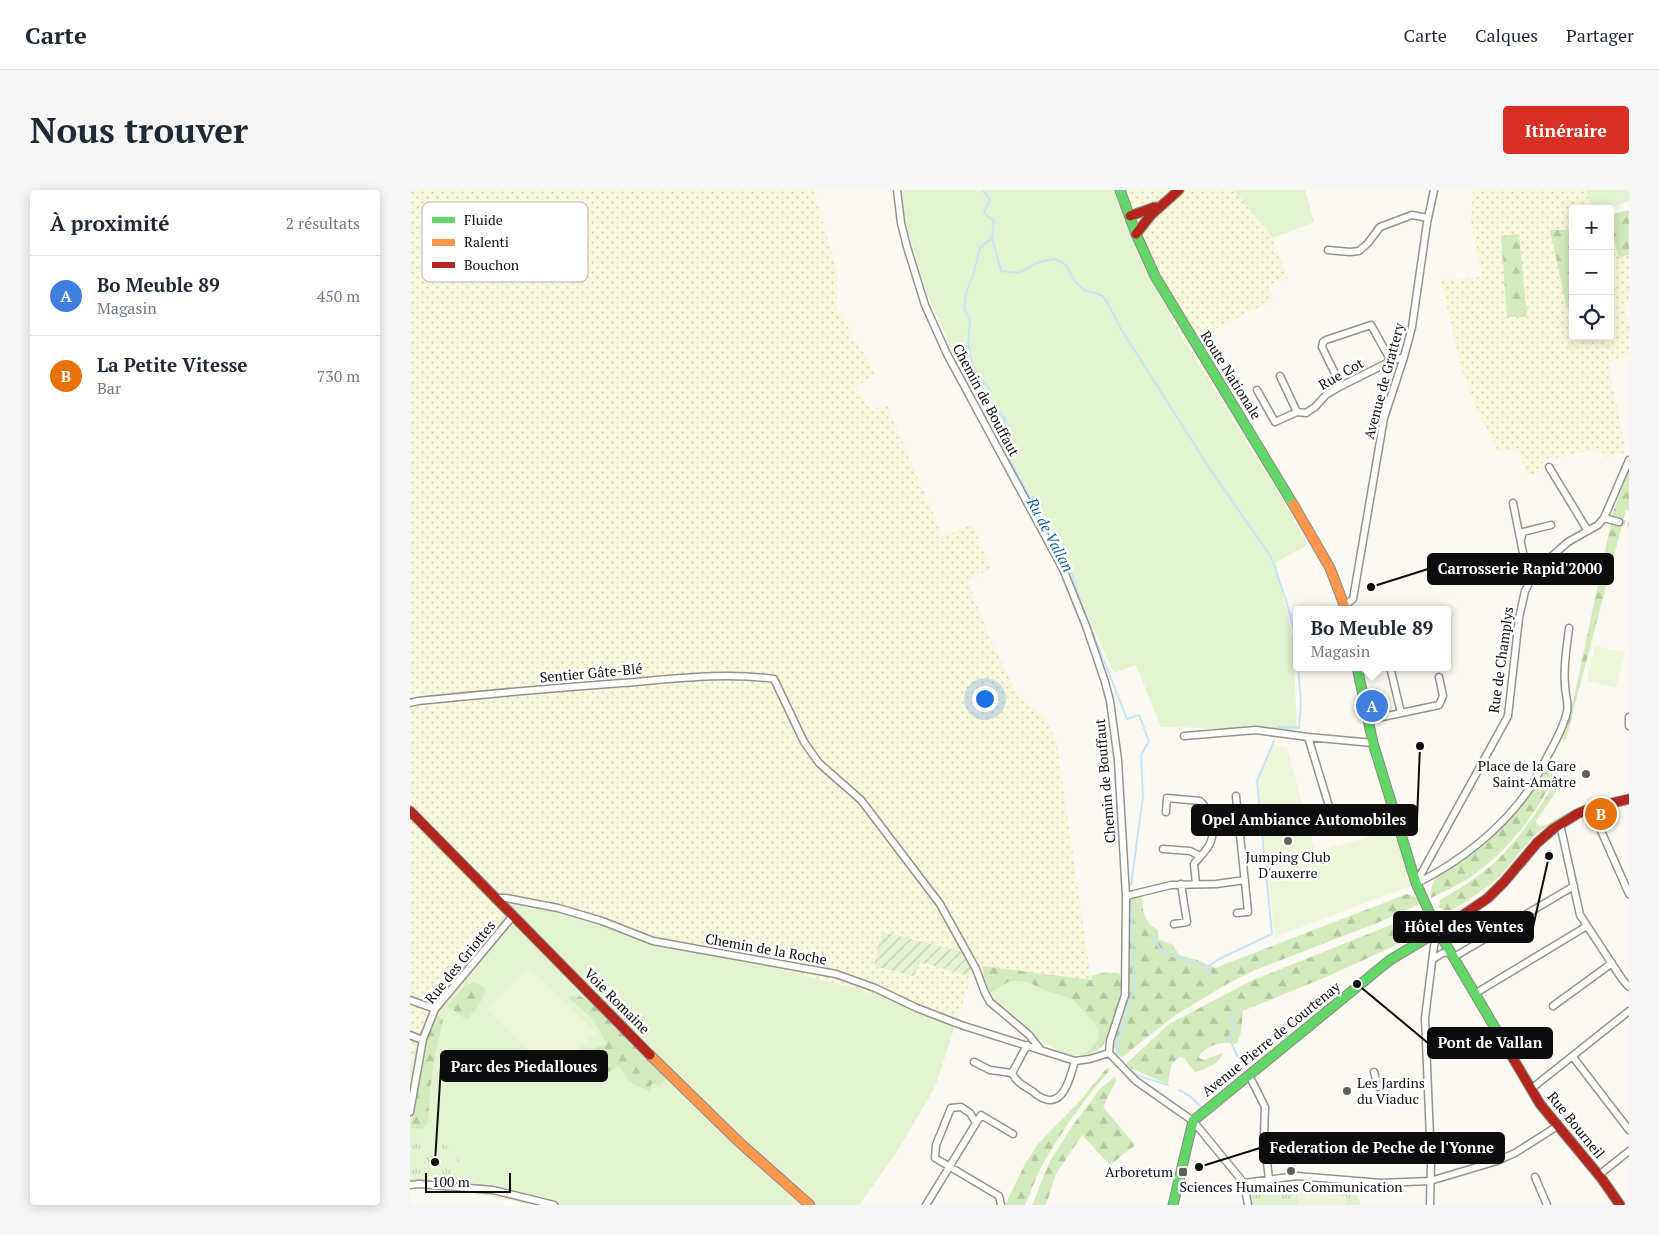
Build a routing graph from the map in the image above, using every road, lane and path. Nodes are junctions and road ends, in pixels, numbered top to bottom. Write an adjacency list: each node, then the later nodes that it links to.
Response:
1 (897, 190): 56 (street, Chemin de Bouffaut)
2 (1120, 190): 6 (main road, Route Nationale)
3 (1179, 190): 5 (main road)
4 (1434, 190): 7 (street, Avenue de Grattery)
5 (1162, 204): 6 (main road); 8 (main road)
6 (1130, 216): 8 (main road, Route Nationale)
7 (1428, 218): 9 (street); 10 (street, Avenue de Grattery)
8 (1136, 234): 25 (main road, Route Nationale)
9 (1328, 250)
10 (1404, 358): 11 (street, Rue Cot); 26 (street, Avenue de Grattery)
11 (1391, 361): 13 (street, Rue Cot); 13 (street)
12 (1280, 376): 15 (street)
13 (1341, 386): 15 (street, Rue Cot)
14 (1257, 390): 15 (street, Rue Cot)
15 (1298, 412)
16 (1629, 460): 19 (street, Rue de Champlys)
17 (1549, 467): 22 (street)
18 (1513, 503): 23 (street)
19 (1604, 518): 20 (street); 22 (street, Rue de Champlys)
20 (1619, 522)
21 (1551, 525): 23 (street)
22 (1588, 531): 24 (street, Rue de Champlys)
23 (1521, 540): 24 (street)
24 (1529, 583): 51 (street, Rue de Champlys)
25 (1345, 606)
26 (1346, 606)
27 (1569, 628): 51 (street)
28 (1359, 671): 34 (main road, Rue Bourneil)
29 (1391, 671): 32 (street)
30 (1439, 677): 32 (street)
31 (410, 703): 77 (street, Sentier Gâte-Blé)
32 (1401, 713): 34 (street)
33 (1629, 717): 35 (street)
34 (1368, 720): 38 (main road, Rue Bourneil)
35 (1629, 726)
36 (1184, 736): 37 (street)
37 (1308, 737): 38 (street); 44 (street)
38 (1374, 742): 51 (main road, Rue Bourneil)
39 (1236, 796): 45 (street)
40 (1629, 798): 41 (main road, Avenue Pierre de Courtenay)
41 (1590, 808): 47 (main road, Avenue Pierre de Courtenay); 55 (street)
42 (410, 811): 57 (main road, Voie Romaine)
43 (1166, 812): 46 (street)
44 (1332, 816)
45 (1238, 820): 46 (street); 50 (street)
46 (1212, 823): 49 (street)
47 (1560, 824): 54 (street); 63 (main road, Avenue Pierre de Courtenay)
48 (1163, 849): 49 (street)
49 (1200, 856): 53 (street)
50 (1245, 880): 53 (street); 58 (street)
51 (1415, 881): 60 (main road, Rue Bourneil)
52 (1182, 884): 53 (street); 56 (street); 61 (street)
53 (1196, 884)
54 (1574, 886): 62 (street); 65 (street)
55 (1629, 894)
56 (1130, 895): 78 (street, Chemin de Bouffaut)
57 (496, 900): 59 (main road, Voie Romaine); 76 (street, Chemin de la Roche)
58 (1237, 913)
59 (512, 917): 72 (street, Rue des Griottes); 104 (main road, Voie Romaine)
60 (1432, 917): 63 (main road, Rue Bourneil); 64 (main road)
61 (1174, 924)
62 (1587, 926): 67 (street); 69 (street)
63 (1438, 931): 64 (main road, Avenue Pierre de Courtenay); 65 (main road, Rue Bourneil); 66 (street)
64 (1425, 938): 88 (main road, Avenue Pierre de Courtenay)
65 (1453, 955): 66 (street); 69 (main road, Rue Bourneil)
66 (1432, 959): 98 (street)
67 (1612, 963): 68 (street); 71 (street)
68 (1629, 987)
69 (1476, 993): 86 (main road, Rue Bourneil)
70 (410, 1000): 72 (street)
71 (1553, 1006)
72 (435, 1009): 75 (street, Rue des Griottes)
73 (1629, 1012): 79 (street)
74 (410, 1035): 75 (street)
75 (422, 1040): 87 (street, Rue des Griottes)
76 (1027, 1045): 77 (street, Chemin de la Roche); 83 (street)
77 (1042, 1050): 80 (street, Chemin de la Roche)
78 (1109, 1053): 80 (street, Chemin de la Roche); 88 (street)
79 (1572, 1057): 86 (street); 91 (street)
80 (1075, 1061): 83 (street)
81 (974, 1062): 83 (street)
82 (1374, 1072): 85 (street)
83 (1012, 1073)
84 (1252, 1081): 97 (street)
85 (1378, 1087)
86 (1532, 1089): 90 (main road, Rue Bourneil)
87 (410, 1112)
88 (1193, 1122): 99 (street); 107 (main road)
89 (976, 1123): 92 (street); 94 (street); 94 (street)
90 (1556, 1127): 95 (main road, Rue Bourneil); 98 (street)
91 (1629, 1130)
92 (1012, 1134)
93 (1629, 1151): 95 (street)
94 (950, 1166): 105 (street); 106 (street)
95 (1600, 1175): 111 (main road, Rue Bourneil)
96 (1534, 1177): 110 (street)
97 (1270, 1180): 98 (street); 99 (street)
98 (1430, 1181): 109 (street)
99 (1244, 1183): 108 (street)
100 (410, 1185): 101 (street)
101 (523, 1196): 102 (street); 103 (street)
102 (524, 1205)
103 (554, 1205)
104 (810, 1205)
105 (926, 1205)
106 (1001, 1205)
107 (1173, 1205)
108 (1248, 1205)
109 (1430, 1205)
110 (1548, 1205)
111 (1620, 1205)

